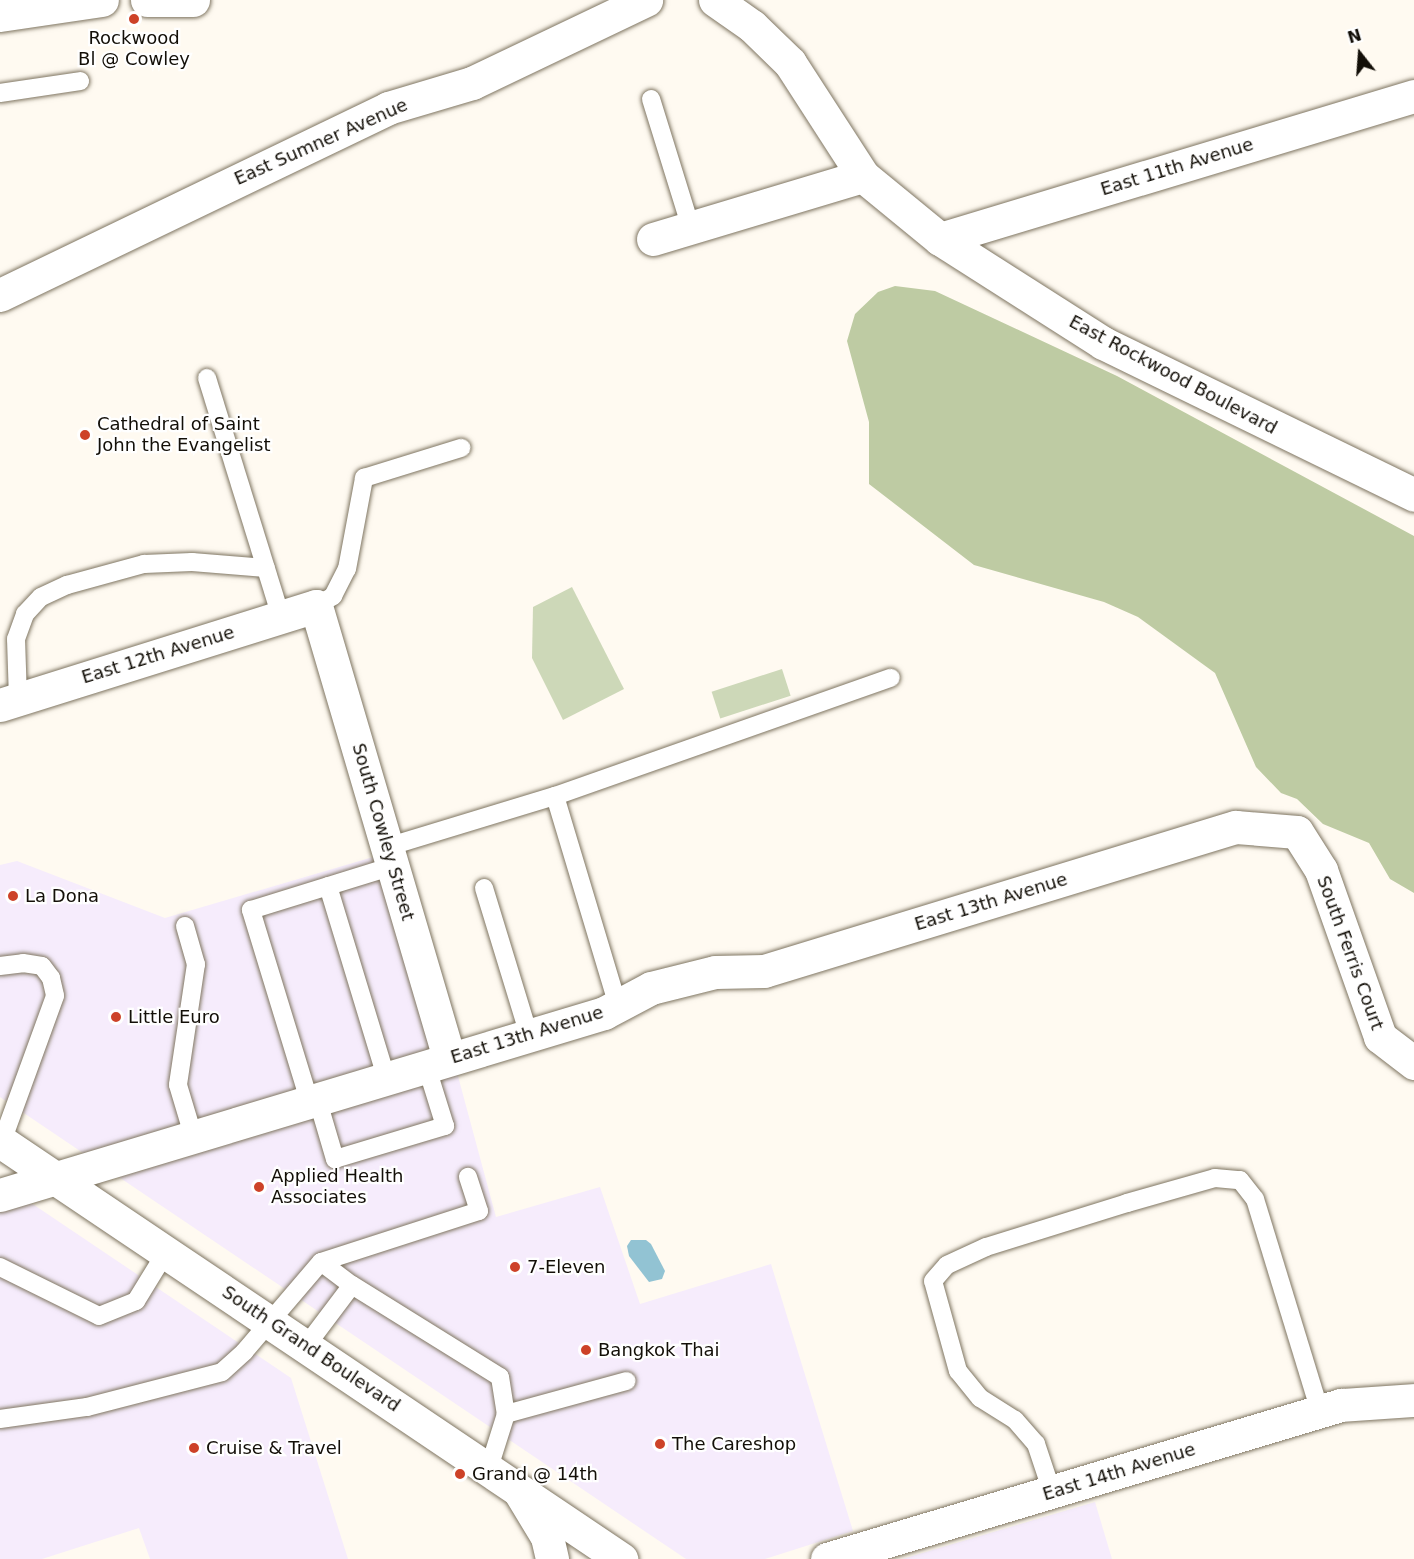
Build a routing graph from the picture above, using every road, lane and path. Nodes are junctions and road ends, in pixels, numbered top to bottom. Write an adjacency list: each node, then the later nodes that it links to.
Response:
1 (102, 0): 6 (street)
2 (147, 0): 3 (street)
3 (193, 0)
4 (646, 0): 15 (street, East Sumner Avenue)
5 (715, 0): 11 (street, East Rockwood Boulevard)
6 (0, 15)
7 (80, 81): 8 (lane)
8 (0, 93)
9 (1414, 96): 14 (street, East 11th Avenue)
10 (651, 99): 12 (lane)
11 (863, 176): 12 (street); 14 (street, East Rockwood Boulevard)
12 (691, 228): 13 (street)
13 (653, 239)
14 (940, 239): 18 (street, East Rockwood Boulevard)
15 (0, 295)
16 (207, 378): 19 (lane)
17 (461, 448): 20 (lane)
18 (1414, 495)
19 (266, 568): 21 (lane); 23 (lane)
20 (316, 606): 21 (street, East 12th Avenue); 26 (street, South Cowley Street)
21 (281, 617): 23 (street, East 12th Avenue)
22 (891, 678): 24 (lane)
23 (9, 702)
24 (555, 796): 26 (lane); 31 (lane)
25 (1297, 832): 31 (street, East 13th Avenue); 34 (street, South Ferris Court)
26 (390, 856): 27 (lane); 33 (street, South Cowley Street)
27 (328, 886): 35 (lane); 36 (lane)
28 (484, 888): 32 (lane)
29 (185, 926): 37 (lane)
30 (0, 966): 38 (lane)
31 (618, 1005): 32 (street, East 13th Avenue)
32 (529, 1035): 33 (street, East 13th Avenue)
33 (437, 1062): 35 (street, East 13th Avenue); 36 (lane)
34 (1414, 1063)
35 (386, 1077): 36 (street, East 13th Avenue)
36 (313, 1099): 37 (street, East 13th Avenue)
37 (193, 1135): 39 (street, East 13th Avenue)
38 (1, 1142): 39 (street, South Grand Boulevard)
39 (53, 1177): 41 (street, East 13th Avenue); 42 (street, South Grand Boulevard)
40 (468, 1177): 43 (lane)
41 (0, 1195)
42 (166, 1252): 44 (lane); 46 (street, South Grand Boulevard)
43 (321, 1262): 45 (lane); 46 (lane)
44 (0, 1267)
45 (352, 1285): 47 (lane); 51 (lane)
46 (271, 1322): 47 (street, South Grand Boulevard); 52 (lane)
47 (306, 1346): 53 (street, South Grand Boulevard)
48 (627, 1381): 51 (lane)
49 (1414, 1400): 50 (street, East 14th Avenue)
50 (1320, 1411): 54 (street, East 14th Avenue); 54 (lane)
51 (506, 1414): 53 (lane)
52 (0, 1419)
53 (502, 1477): 55 (street); 56 (street, South Grand Boulevard)
54 (1052, 1492): 57 (street, East 14th Avenue)
55 (552, 1559)
56 (621, 1559)
57 (827, 1559)

